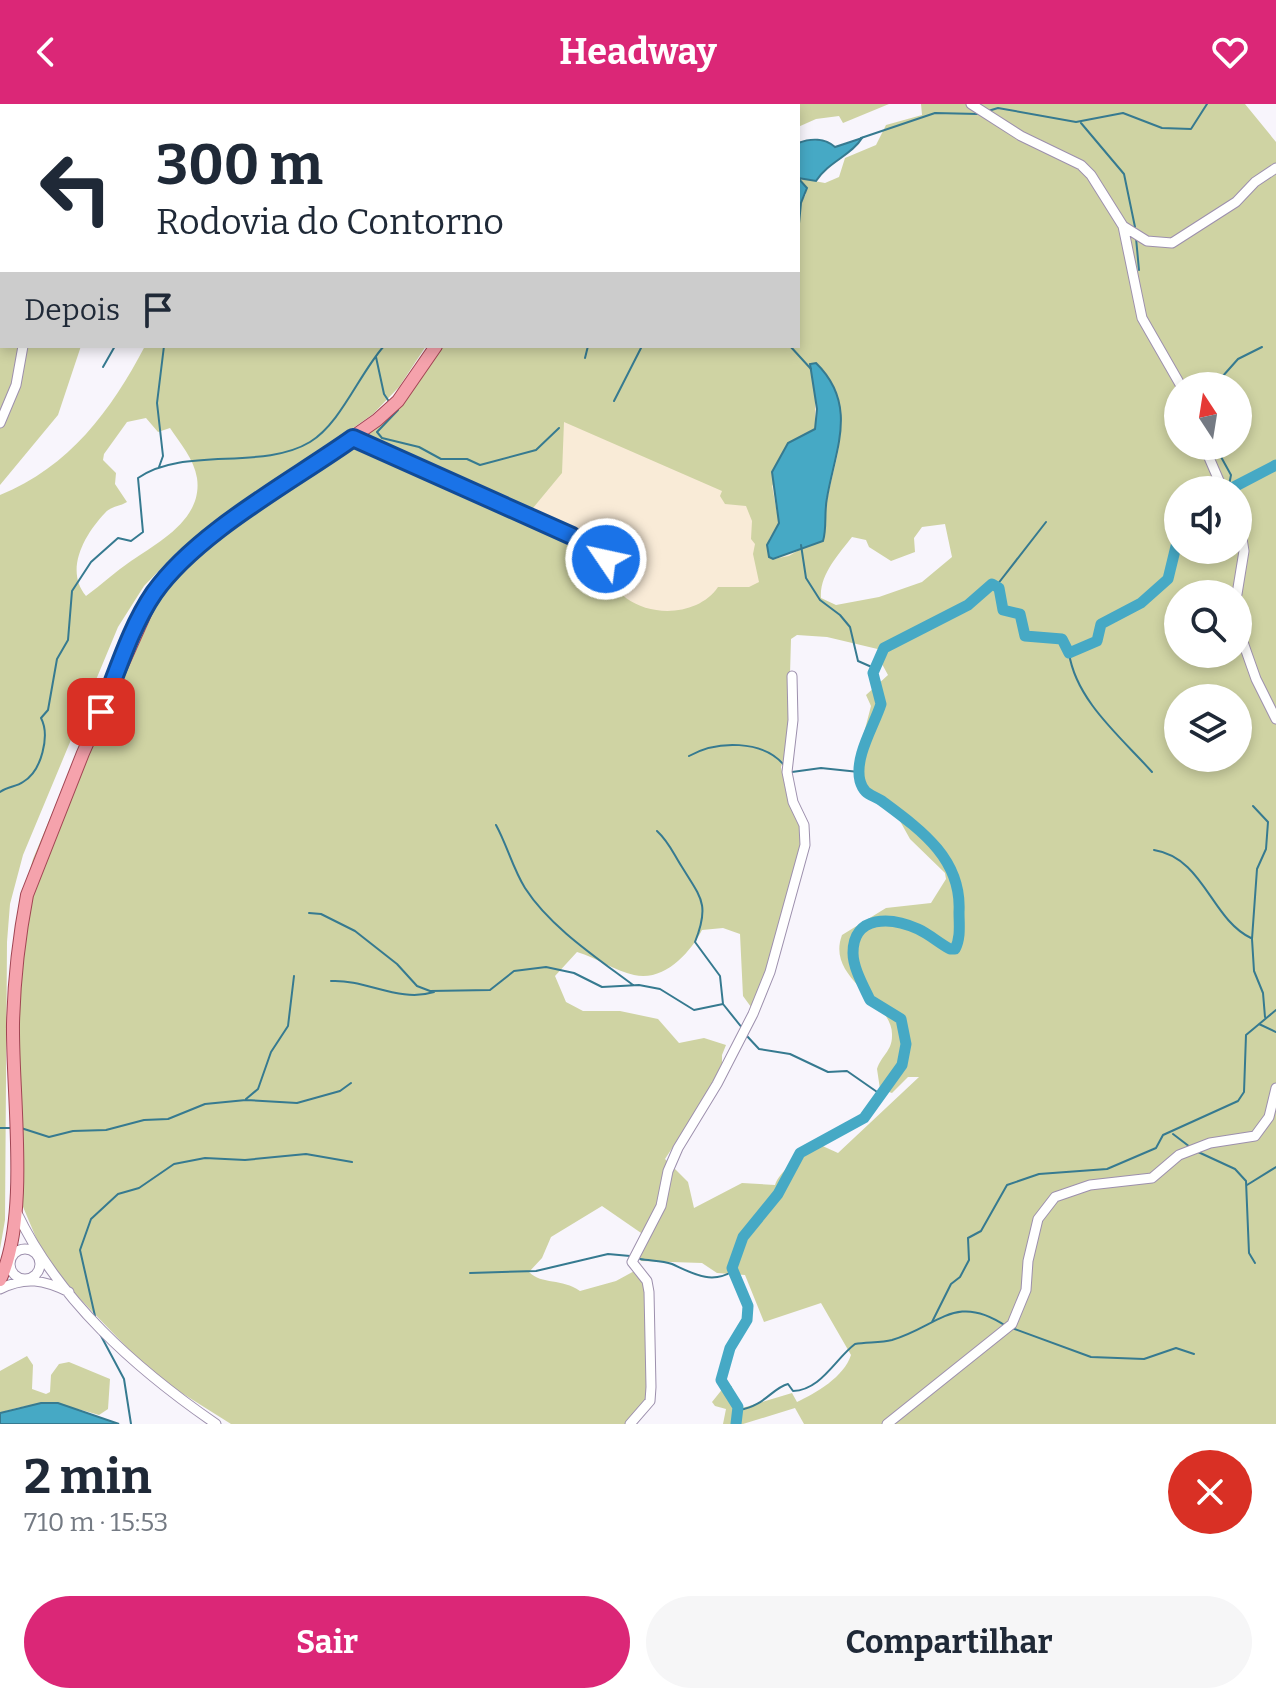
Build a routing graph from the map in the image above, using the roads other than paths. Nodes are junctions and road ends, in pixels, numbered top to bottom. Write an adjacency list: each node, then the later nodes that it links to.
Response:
1 (971, 104): 3 (street)
2 (1276, 168): 3 (street)
3 (1123, 226): 6 (street)
4 (23, 348): 7 (street)
5 (435, 348): 8 (main road)
6 (1173, 372)
7 (0, 423)
8 (353, 438): 9 (street); 14 (main road)
9 (606, 559)
10 (1252, 668): 12 (street)
11 (792, 676): 22 (street)
12 (1276, 715)
13 (1276, 1088): 23 (street)
14 (14, 1208): 15 (street); 16 (main road)
15 (37, 1253): 16 (street); 18 (street); 20 (street)
16 (10, 1257): 17 (main road); 18 (street)
17 (0, 1280)
18 (26, 1280): 19 (street); 20 (street)
19 (0, 1289)
20 (72, 1293): 21 (street)
21 (216, 1424)
22 (630, 1424)
23 (887, 1424)

